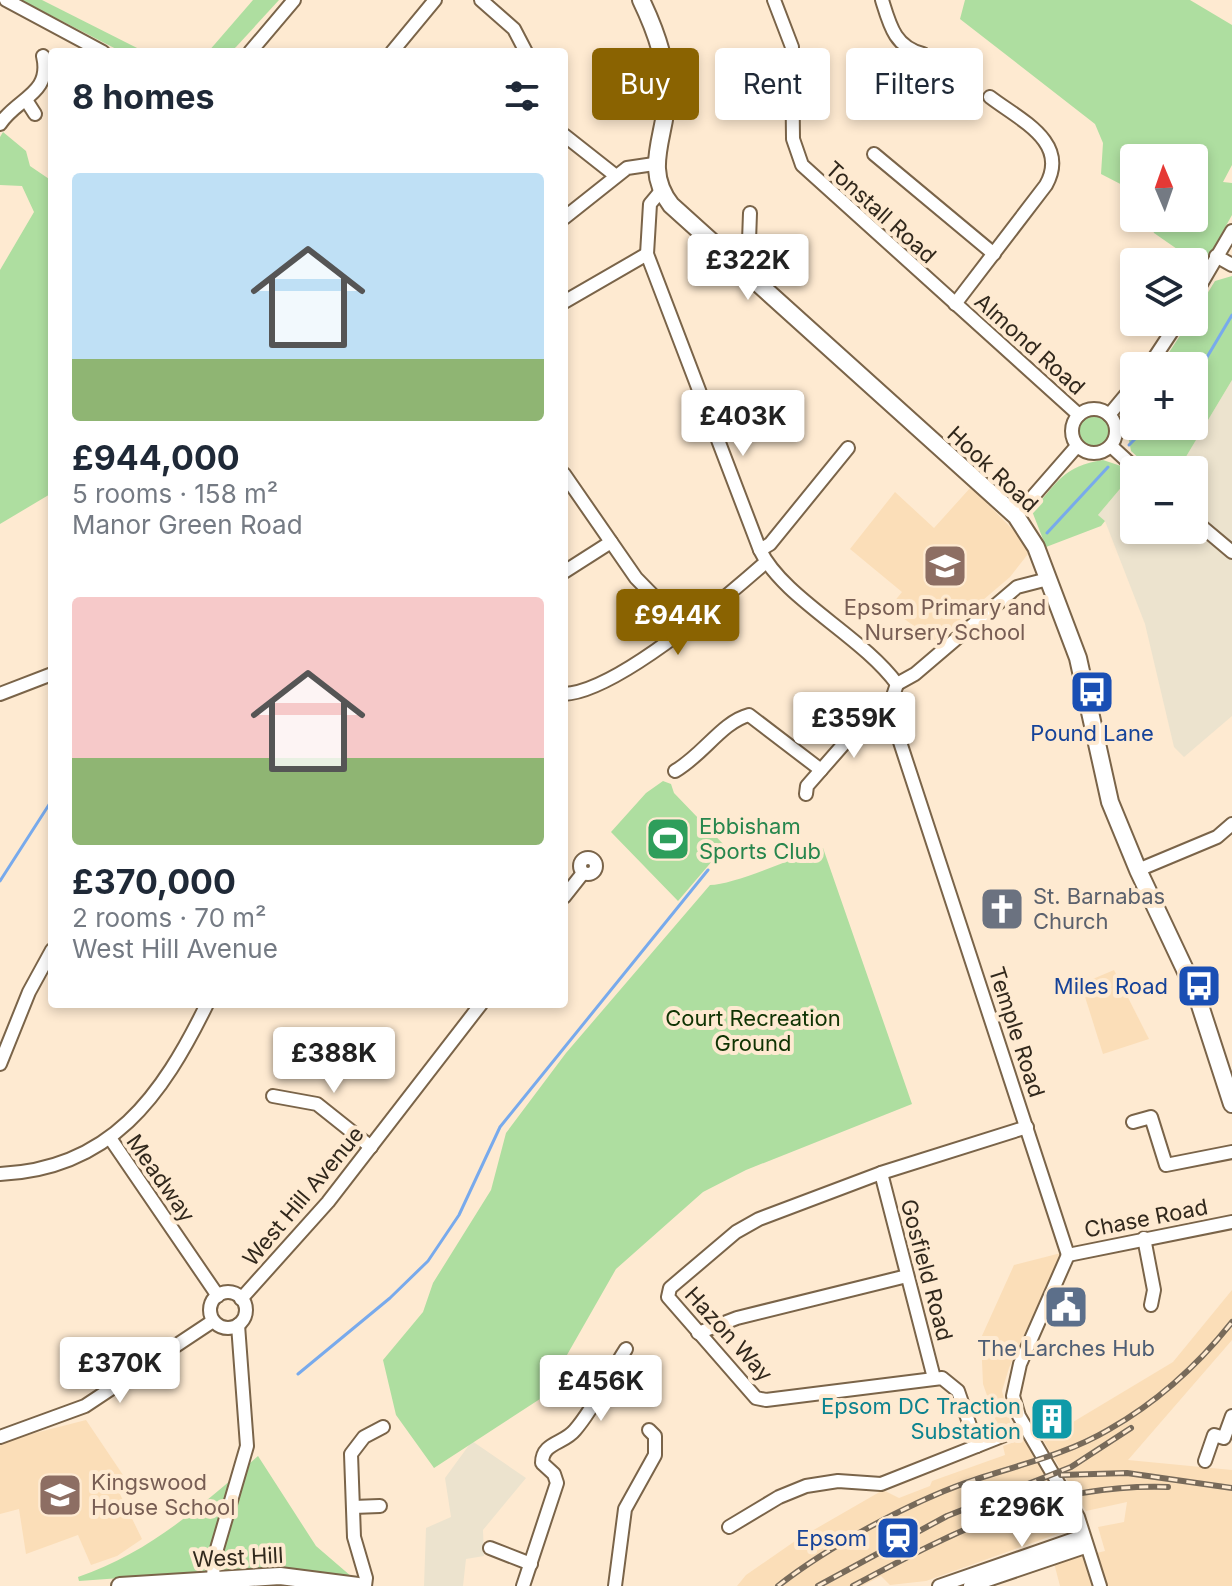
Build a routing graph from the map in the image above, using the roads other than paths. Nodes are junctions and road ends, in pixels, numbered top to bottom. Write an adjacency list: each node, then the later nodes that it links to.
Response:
1 (6, 0): 9 (street)
2 (294, 0): 8 (street)
3 (435, 0): 12 (street)
4 (481, 0): 13 (street)
5 (641, 0): 22 (main road)
6 (774, 0): 35 (street, Tonstall Road)
7 (882, 0): 14 (street)
8 (267, 34): 10 (street); 11 (street)
9 (96, 48)
10 (254, 48)
11 (259, 48)
12 (395, 48)
13 (524, 48)
14 (907, 48)
15 (43, 56): 17 (street)
16 (990, 97): 29 (street)
17 (26, 100): 18 (street); 19 (street)
18 (35, 114)
19 (0, 124)
20 (568, 138): 23 (street)
21 (874, 154): 29 (street)
22 (654, 164): 23 (street); 24 (main road)
23 (616, 176): 26 (street)
24 (660, 192): 28 (street); 33 (main road, Hook Road)
25 (750, 213): 33 (street)
26 (568, 215)
27 (1232, 231): 30 (street)
28 (647, 254): 34 (street); 48 (street)
29 (994, 254): 35 (street)
30 (1216, 256): 31 (street); 32 (street)
31 (1232, 265)
32 (1208, 271)
33 (750, 276): 44 (main road, Hook Road)
34 (568, 300)
35 (955, 304): 37 (street, Almond Road)
36 (1120, 402): 38 (street)
37 (1079, 415): 38 (street); 39 (street)
38 (1109, 415): 40 (street)
39 (1077, 446): 40 (street); 44 (street)
40 (1111, 446): 42 (street)
41 (848, 448): 48 (street)
42 (1122, 456)
43 (568, 480): 46 (street)
44 (1016, 516): 50 (main road, Hook Road)
45 (1208, 532): 47 (street)
46 (611, 542): 49 (street); 51 (street)
47 (1232, 552)
48 (763, 556): 51 (street); 53 (street)
49 (568, 569)
50 (1048, 579): 53 (street); 61 (main road, Hook Road)
51 (686, 629): 54 (street)
52 (48, 676): 55 (street)
53 (897, 684): 56 (street)
54 (568, 693)
55 (0, 694)
56 (890, 705): 57 (street); 72 (street, Temple Road)
57 (821, 770): 58 (street); 59 (street)
58 (675, 771)
59 (806, 794)
60 (1232, 824): 61 (street)
61 (1138, 870): 67 (main road, Hook Road)
62 (583, 873): 63 (street)
63 (568, 892)
64 (48, 957): 68 (street)
65 (205, 1008): 73 (street)
66 (478, 1008): 74 (street, West Hill Avenue)
67 (1224, 1054): 70 (main road, Hook Road)
68 (0, 1064)
69 (273, 1096): 74 (street)
70 (1232, 1104)
71 (1133, 1122): 75 (street)
72 (1027, 1127): 76 (street, Hazon Way); 80 (street, Temple Road)
73 (110, 1138): 77 (street, Meadway); 82 (street, Meadway)
74 (371, 1147): 83 (street, West Hill Avenue)
75 (1232, 1152)
76 (881, 1173): 81 (street, Gosfield Road); 87 (street, Hazon Way)
77 (0, 1174)
78 (1232, 1222): 79 (street, Chase Road)
79 (1144, 1238): 80 (street, Chase Road); 84 (street)
80 (1068, 1255): 92 (street)
81 (907, 1276): 87 (street); 89 (street, Gosfield Road)
82 (218, 1296): 83 (street); 85 (street)
83 (241, 1299): 86 (street)
84 (1151, 1305)
85 (213, 1321): 86 (street); 94 (street)
86 (238, 1325): 103 (street)
87 (698, 1333): 89 (street, Hazon Way)
88 (626, 1349): 102 (street)
89 (934, 1378): 95 (street)
90 (1232, 1416): 96 (street)
91 (383, 1427): 98 (street)
92 (1025, 1427): 95 (street); 100 (street)
93 (649, 1430): 108 (street)
94 (0, 1437)
95 (977, 1446): 99 (street)
96 (1205, 1461)
97 (380, 1506): 98 (street)
98 (353, 1507): 106 (street)
99 (729, 1527)
100 (1084, 1542): 109 (street); 110 (street); 111 (street)
101 (490, 1548): 102 (street)
102 (531, 1564): 107 (street)
103 (213, 1580): 104 (main road, West Hill); 105 (main road, West Hill)
104 (120, 1586)
105 (358, 1586)
106 (365, 1586)
107 (523, 1586)
108 (615, 1586)
109 (939, 1586)
110 (970, 1586)
111 (1100, 1586)

